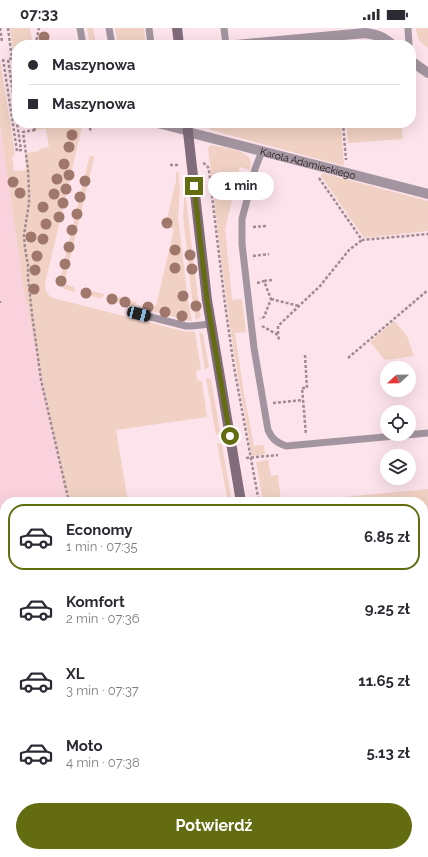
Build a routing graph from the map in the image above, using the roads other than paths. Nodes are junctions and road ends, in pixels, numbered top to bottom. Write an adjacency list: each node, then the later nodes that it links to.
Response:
1 (80, 28): 7 (lane)
2 (109, 28): 8 (lane)
3 (149, 28): 9 (lane)
4 (177, 28): 10 (street)
5 (224, 28): 11 (lane)
6 (408, 28): 14 (lane)
7 (82, 40)
8 (111, 40)
9 (150, 40)
10 (178, 40)
11 (225, 40)
12 (290, 40): 13 (street)
13 (386, 40)
14 (409, 40)
15 (416, 65): 16 (street)
16 (428, 73)
17 (188, 128): 22 (street)
18 (191, 128): 19 (street, Karola Adamieckiego)
19 (262, 151): 20 (street, Karola Adamieckiego); 23 (lane)
20 (428, 194)
21 (139, 314): 22 (lane)
22 (210, 324): 24 (street)
23 (428, 433)
24 (240, 497)

